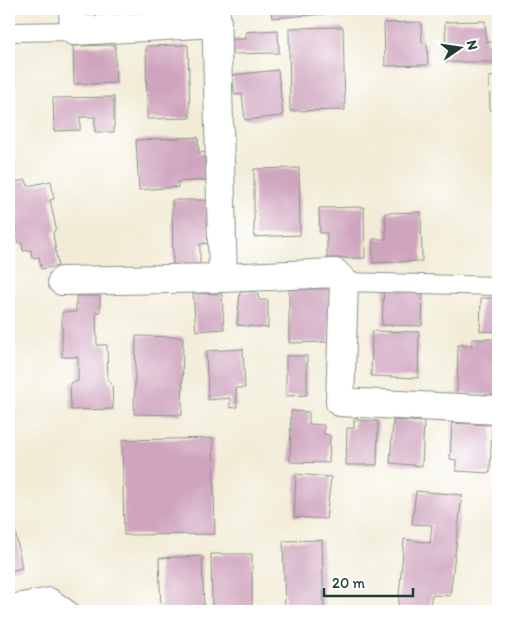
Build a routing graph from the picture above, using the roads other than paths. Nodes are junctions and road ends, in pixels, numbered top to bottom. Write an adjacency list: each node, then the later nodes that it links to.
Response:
1 (216, 16): 2 (street); 4 (street)
2 (73, 20): 3 (lane)
3 (12, 32)
4 (224, 278): 5 (street); 6 (street)
5 (62, 280)
6 (344, 282): 7 (lane); 8 (street)
7 (498, 286)
8 (498, 410)
9 (9, 604): 10 (lane)
10 (70, 611)

